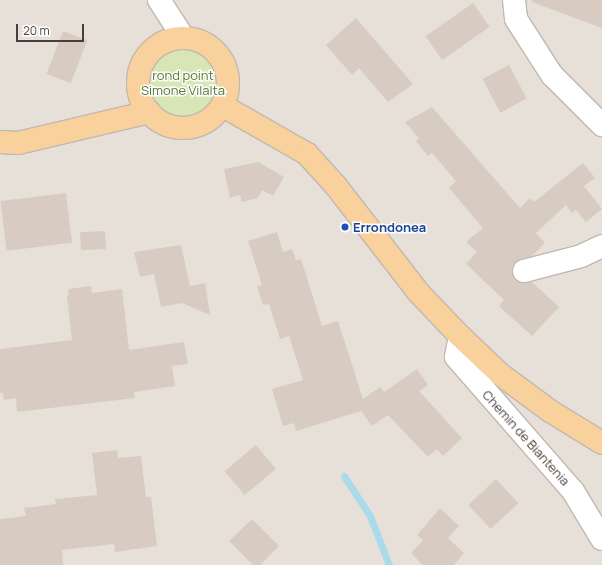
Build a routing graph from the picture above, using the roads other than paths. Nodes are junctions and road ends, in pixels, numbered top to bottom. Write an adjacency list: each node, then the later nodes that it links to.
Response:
1 (159, 0): 3 (street)
2 (514, 0): 6 (street)
3 (183, 38): 4 (main road); 5 (main road)
4 (223, 106): 5 (main road); 10 (main road)
5 (149, 112): 7 (main road)
6 (602, 125)
7 (0, 142)
8 (602, 246): 9 (street)
9 (524, 271)
10 (460, 336): 11 (main road); 12 (street, Chemin de Biantenia)
11 (602, 443)
12 (602, 539)

